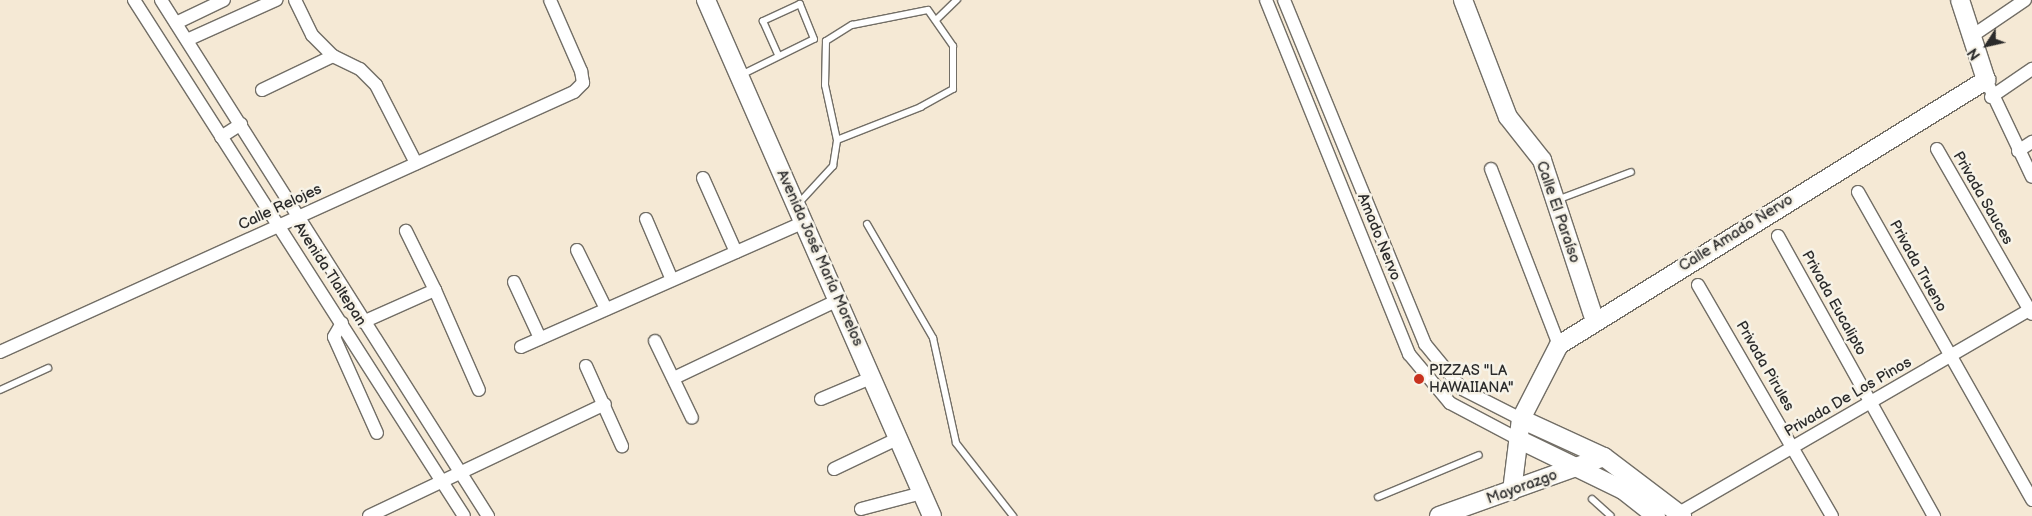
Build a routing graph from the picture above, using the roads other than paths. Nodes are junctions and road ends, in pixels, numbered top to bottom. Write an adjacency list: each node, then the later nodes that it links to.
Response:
1 (134, 0): 25 (street, Avenida Tlaltepan)
2 (161, 0): 15 (street, Avenida Tlaltepan)
3 (224, 0): 15 (street)
4 (276, 0): 17 (street)
5 (295, 0): 19 (street)
6 (550, 0): 30 (street, Calle Relojes)
7 (706, 0): 21 (main road, Avenida José María Morelos)
8 (957, 0): 14 (lane)
9 (1266, 0): 76 (street, Amado Nervo)
10 (1284, 0): 73 (street, Amado Nervo)
11 (1463, 0): 36 (main road, Calle El Paraíso)
12 (1960, 0): 16 (main road)
13 (2025, 0): 16 (street)
14 (937, 19): 26 (lane); 26 (lane)
15 (176, 23): 17 (street, Avenida Tlaltepan)
16 (1972, 36): 22 (main road)
17 (187, 40): 24 (street, Avenida Tlaltepan)
18 (778, 54): 18 (lane); 21 (lane)
19 (333, 56): 23 (street); 30 (street)
20 (2032, 69): 22 (street)
21 (740, 76): 37 (main road, Avenida José María Morelos)
22 (1988, 88): 29 (street); 54 (main road, Calle Amado Nervo)
23 (262, 90)
24 (241, 124): 25 (street); 38 (street, Avenida Tlaltepan)
25 (221, 137): 42 (street, Avenida Tlaltepan)
26 (837, 140): 37 (lane)
27 (2032, 142): 29 (street)
28 (1937, 149): 53 (street, Privada Sauces)
29 (2018, 151): 33 (street)
30 (416, 163): 38 (street, Calle Relojes)
31 (1492, 169): 59 (street)
32 (1631, 172): 36 (lane)
33 (2032, 177)
34 (703, 178): 46 (street)
35 (1858, 192): 62 (street, Privada Trueno)
36 (1556, 201): 54 (main road, Calle El Paraíso)
37 (797, 205): 40 (main road, Avenida José María Morelos)
38 (299, 217): 42 (street, Calle Relojes); 55 (street, Avenida Tlaltepan)
39 (646, 218): 47 (street)
40 (804, 222): 46 (street); 51 (main road, Avenida José María Morelos)
41 (867, 224): 96 (lane)
42 (280, 226): 56 (street, Avenida Tlaltepan); 61 (street, Calle Relojes)
43 (406, 231): 50 (street)
44 (1778, 236): 70 (street, Privada Eucalipto)
45 (577, 250): 52 (street)
46 (736, 252): 47 (street)
47 (672, 280): 52 (street)
48 (514, 282): 57 (street)
49 (1698, 285): 78 (street, Privada Pirules)
50 (434, 290): 55 (street); 68 (street)
51 (838, 300): 65 (main road, Avenida José María Morelos); 66 (street)
52 (606, 309): 57 (street)
53 (2031, 311): 62 (street, Privada De Los Pinos)
54 (1595, 321): 59 (main road, Calle Amado Nervo)
55 (363, 322): 83 (street, Avenida Tlaltepan)
56 (342, 323): 74 (street); 84 (street, Avenida Tlaltepan)
57 (540, 338): 60 (street)
58 (654, 341): 66 (street)
59 (1558, 345): 73 (main road)
60 (521, 347)
61 (0, 352)
62 (1950, 356): 70 (street, Privada De Los Pinos); 89 (street)
63 (586, 366): 71 (street)
64 (48, 368): 67 (lane)
65 (873, 377): 69 (street); 75 (main road, Avenida José María Morelos)
66 (674, 378): 72 (street)
67 (0, 390)
68 (479, 390)
69 (821, 399)
70 (1871, 402): 78 (street, Privada De Los Pinos); 101 (street, Privada Eucalipto)
71 (605, 404): 77 (street); 83 (street)
72 (692, 418)
73 (1521, 419): 76 (main road); 80 (main road)
74 (377, 434)
75 (899, 438): 82 (street); 86 (main road, Avenida José María Morelos)
76 (1518, 439): 81 (main road); 85 (main road)
77 (622, 446)
78 (1793, 448): 91 (street, Privada De Los Pinos); 100 (street, Privada Pirules)
79 (1479, 455): 87 (lane)
80 (1604, 457): 81 (main road, Mayorazgo); 91 (main road)
81 (1577, 467): 85 (main road, Mayorazgo); 99 (main road)
82 (834, 469)
83 (459, 470): 84 (street); 94 (street, Avenida Tlaltepan)
84 (441, 479): 92 (street); 93 (street, Avenida Tlaltepan)
85 (1512, 491): 97 (main road, Mayorazgo)
86 (922, 492): 90 (street); 95 (main road, Avenida José María Morelos)
87 (1378, 497)
88 (1592, 499): 98 (lane)
89 (2032, 500)
90 (860, 509)
91 (1680, 514)
92 (368, 516)
93 (464, 516)
94 (488, 516)
95 (932, 516)
96 (1013, 516)
97 (1439, 516)
98 (1611, 516)
99 (1656, 516)
100 (1832, 516)
101 (1934, 516)

